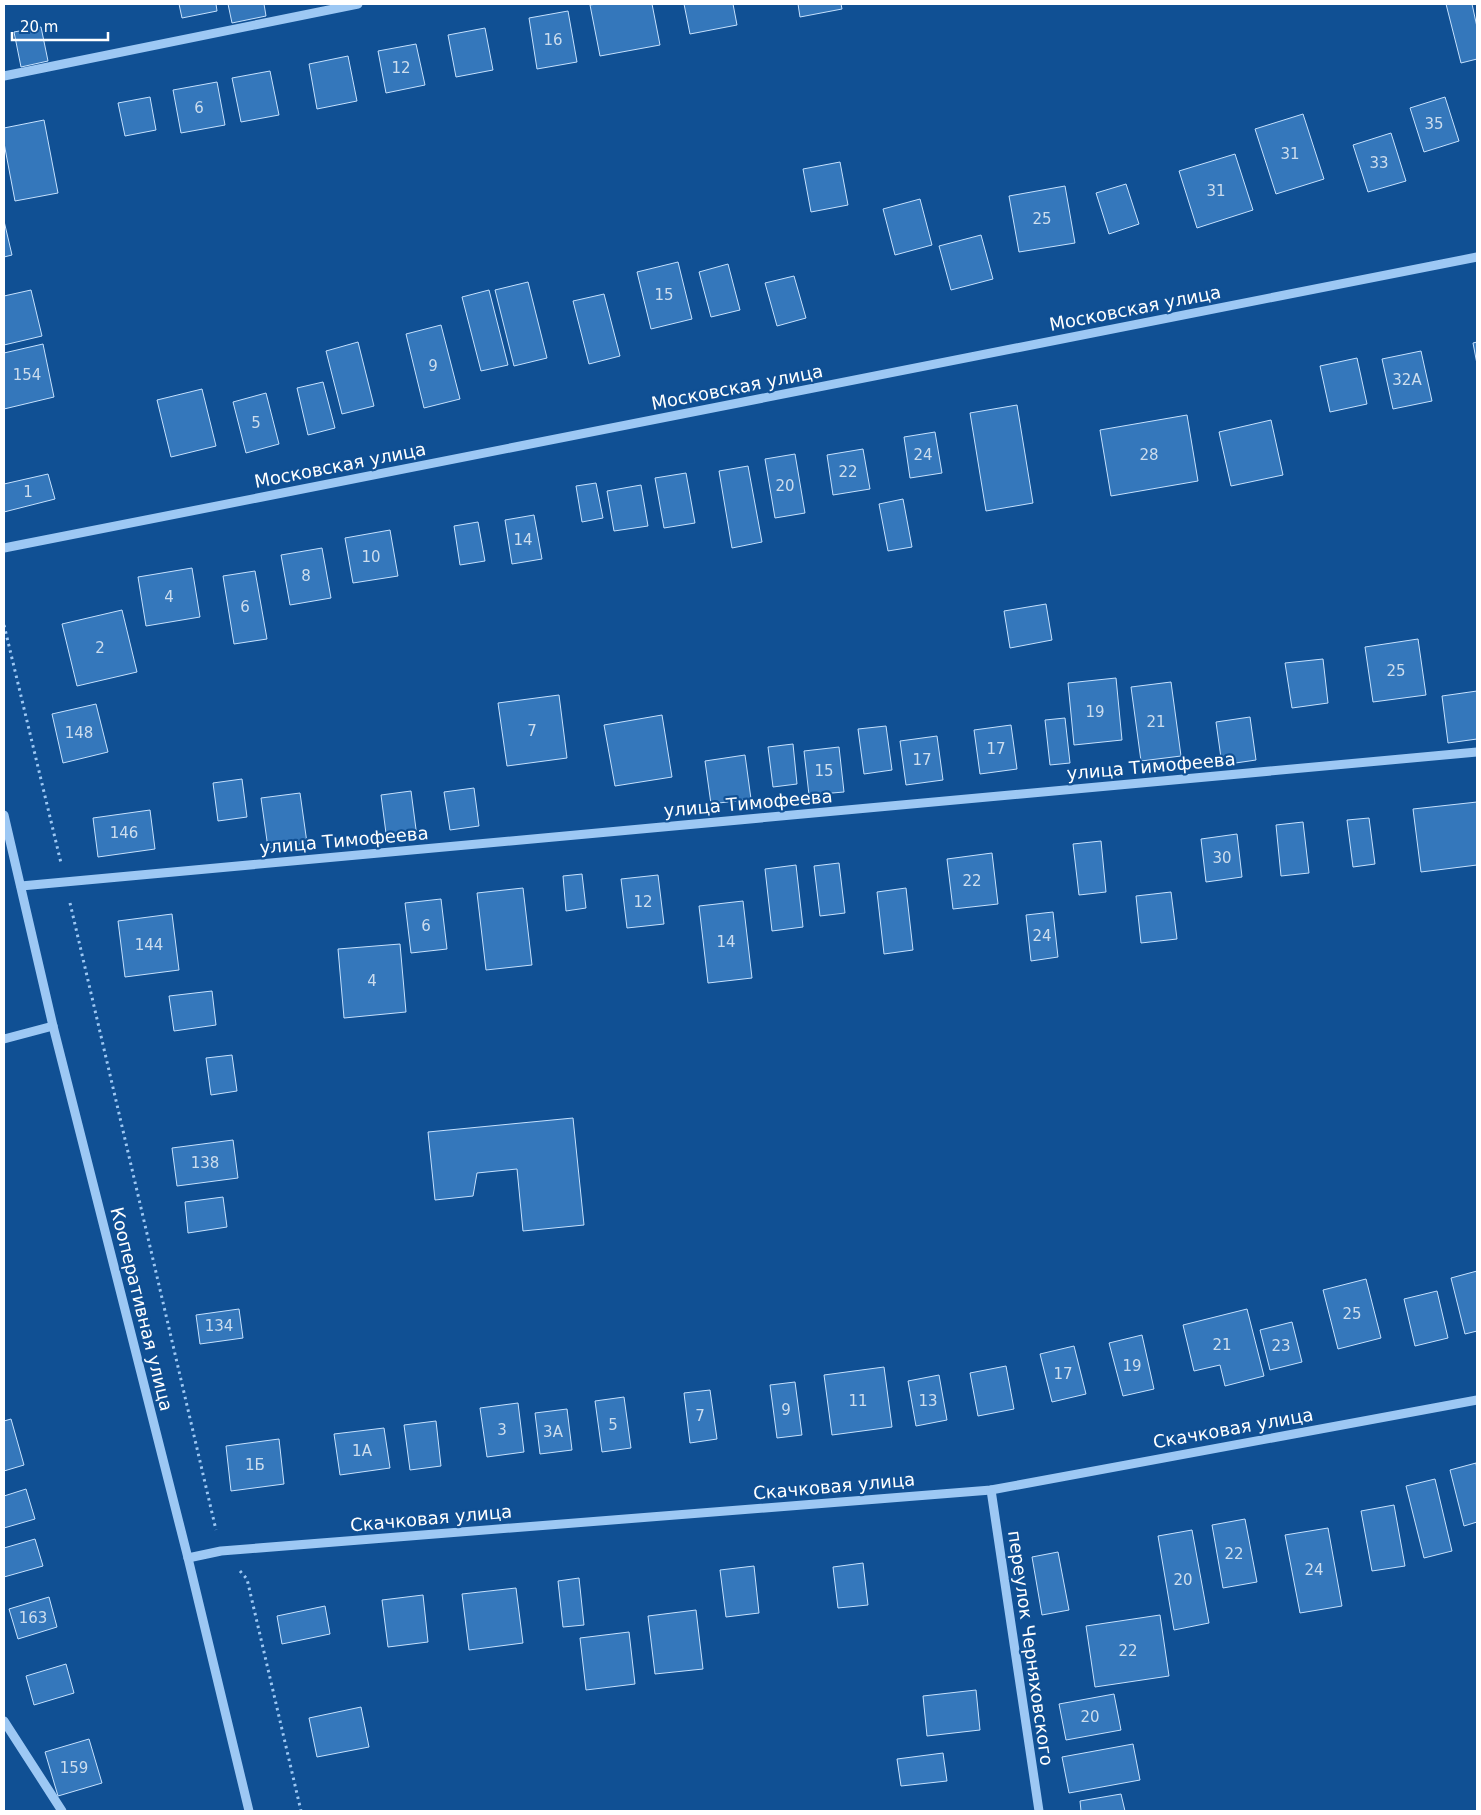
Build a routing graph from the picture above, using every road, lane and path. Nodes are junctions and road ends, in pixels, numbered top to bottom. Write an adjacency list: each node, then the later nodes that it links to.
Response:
1 (358, 4): 2 (street)
2 (4, 76)
3 (1477, 257): 4 (street, Московская улица)
4 (4, 548)
5 (4, 625): 8 (path)
6 (1477, 752): 8 (street, улица Тимофеева)
7 (4, 815): 9 (street, Кооперативная улица)
8 (65, 882): 9 (street, улица Тимофеева); 14 (path)
9 (21, 886): 10 (street, Кооперативная улица)
10 (53, 1026): 11 (street); 15 (street, Кооперативная улица)
11 (4, 1039)
12 (1477, 1400): 13 (street, Скачковая улица)
13 (991, 1490): 14 (street, Скачковая улица); 20 (street, переулок Черняховского)
14 (221, 1551): 15 (street, Скачковая улица); 19 (path)
15 (188, 1558): 18 (street, Кооперативная улица)
16 (4, 1721): 17 (street)
17 (62, 1811)
18 (249, 1811)
19 (301, 1811)
20 (1039, 1811)

